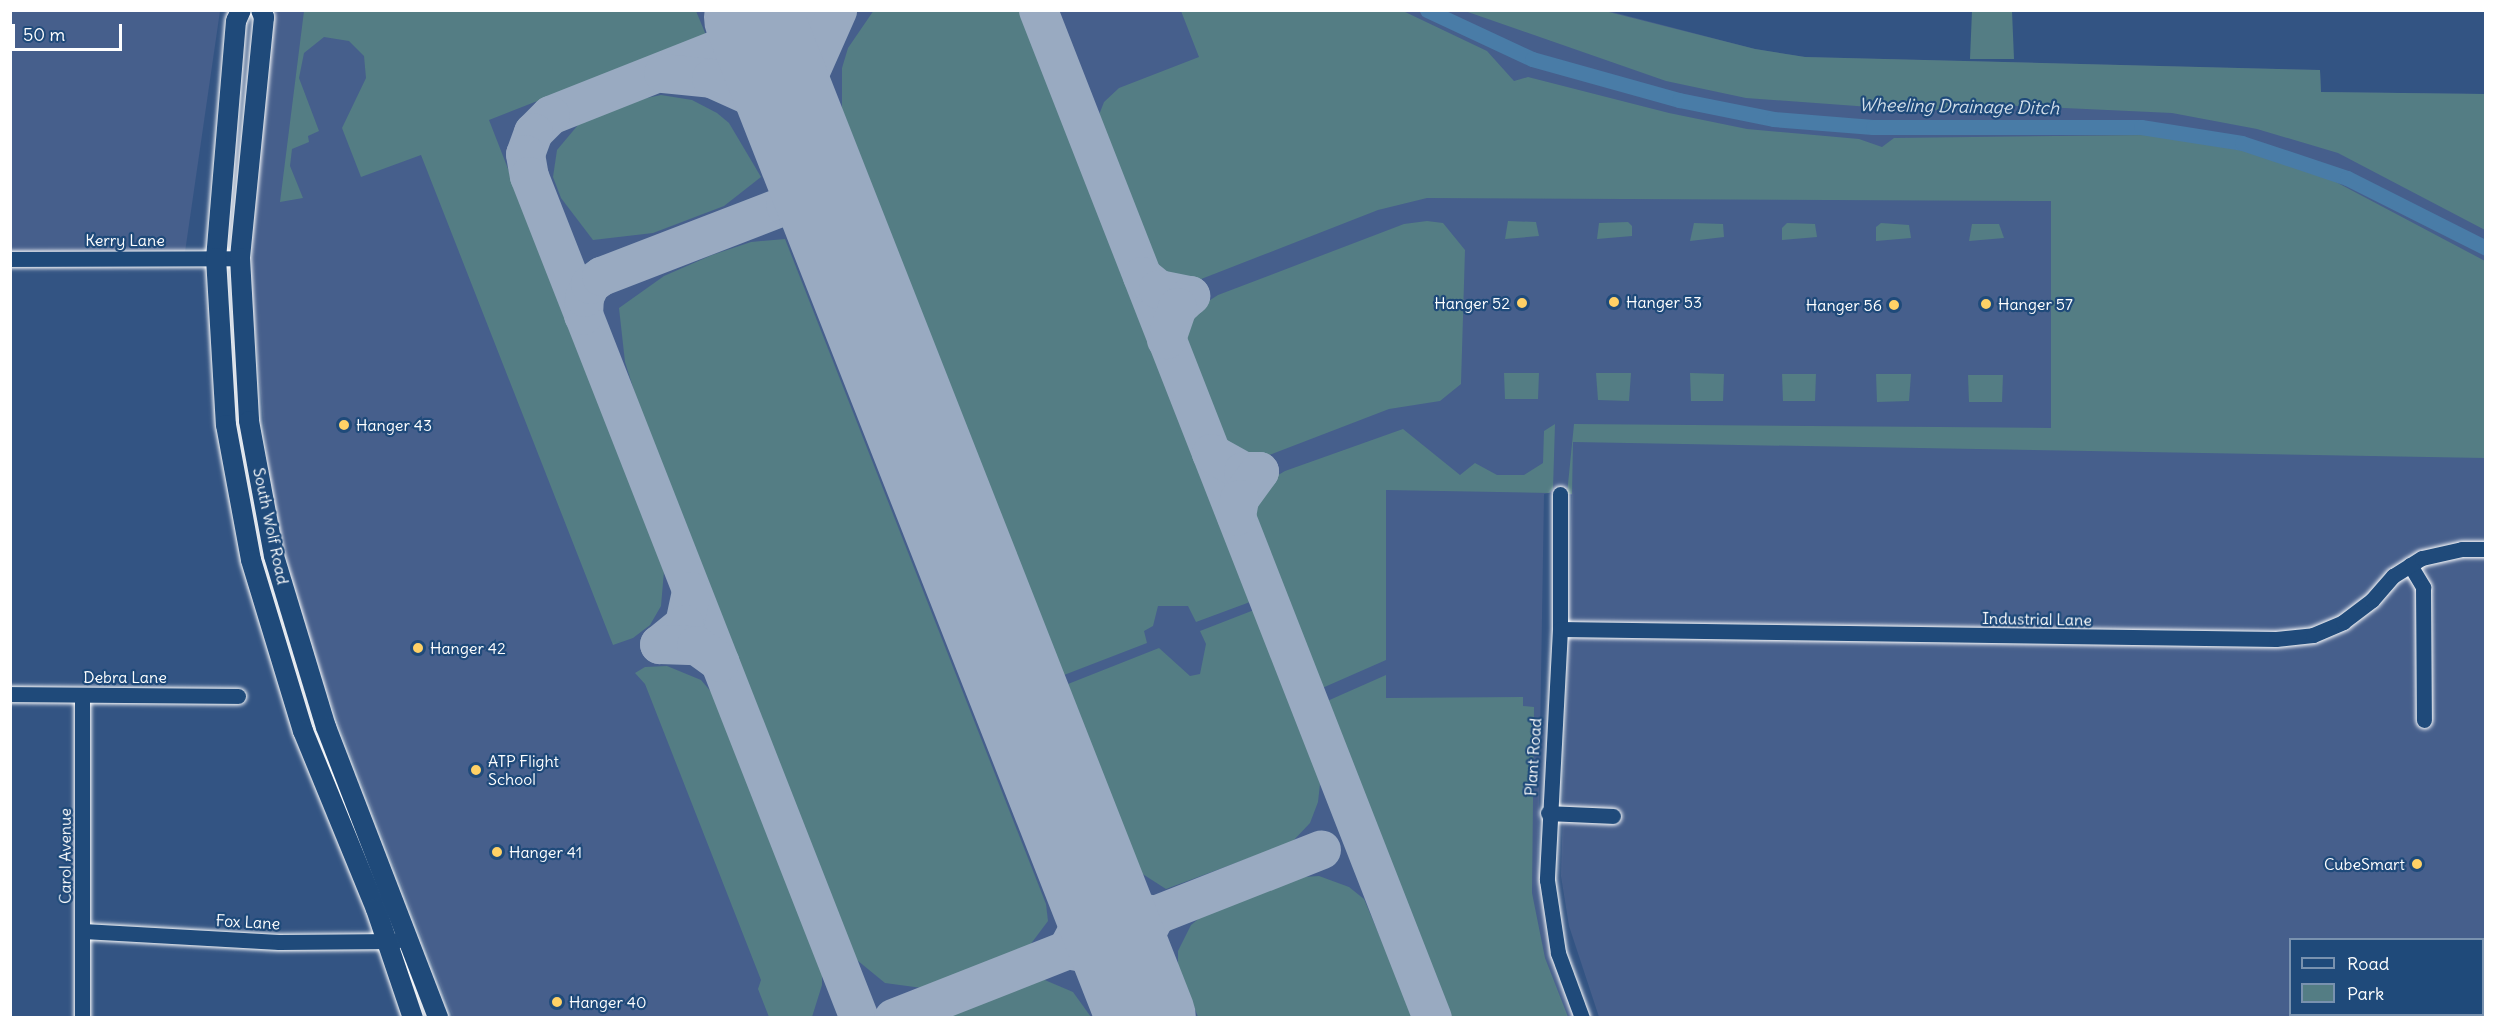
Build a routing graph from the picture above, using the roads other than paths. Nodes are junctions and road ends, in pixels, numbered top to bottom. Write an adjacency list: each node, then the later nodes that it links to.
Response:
1 (241, 10): 3 (main road, South Wolf Road)
2 (261, 10): 4 (main road, South Wolf Road)
3 (216, 258): 4 (street, Kerry Lane); 5 (street, Kerry Lane); 18 (main road, South Wolf Road)
4 (240, 258): 17 (main road, South Wolf Road)
5 (10, 259)
6 (1560, 494): 9 (street, Plant Road)
7 (2486, 549): 8 (street, Industrial Lane)
8 (2410, 565): 9 (street, Industrial Lane); 13 (street)
9 (1560, 629): 14 (street, Plant Road)
10 (10, 694): 11 (street, Debra Lane)
11 (82, 695): 12 (street, Debra Lane); 16 (street, Carol Avenue)
12 (238, 696)
13 (2424, 720)
14 (1548, 813): 15 (street); 22 (street, Plant Road)
15 (1613, 816)
16 (83, 931): 18 (street, Fox Lane); 19 (street, Carol Avenue)
17 (410, 938): 18 (street, Fox Lane); 21 (main road, South Wolf Road)
18 (387, 944): 20 (main road, South Wolf Road)
19 (82, 1017)
20 (413, 1017)
21 (438, 1017)
22 (1582, 1017)

